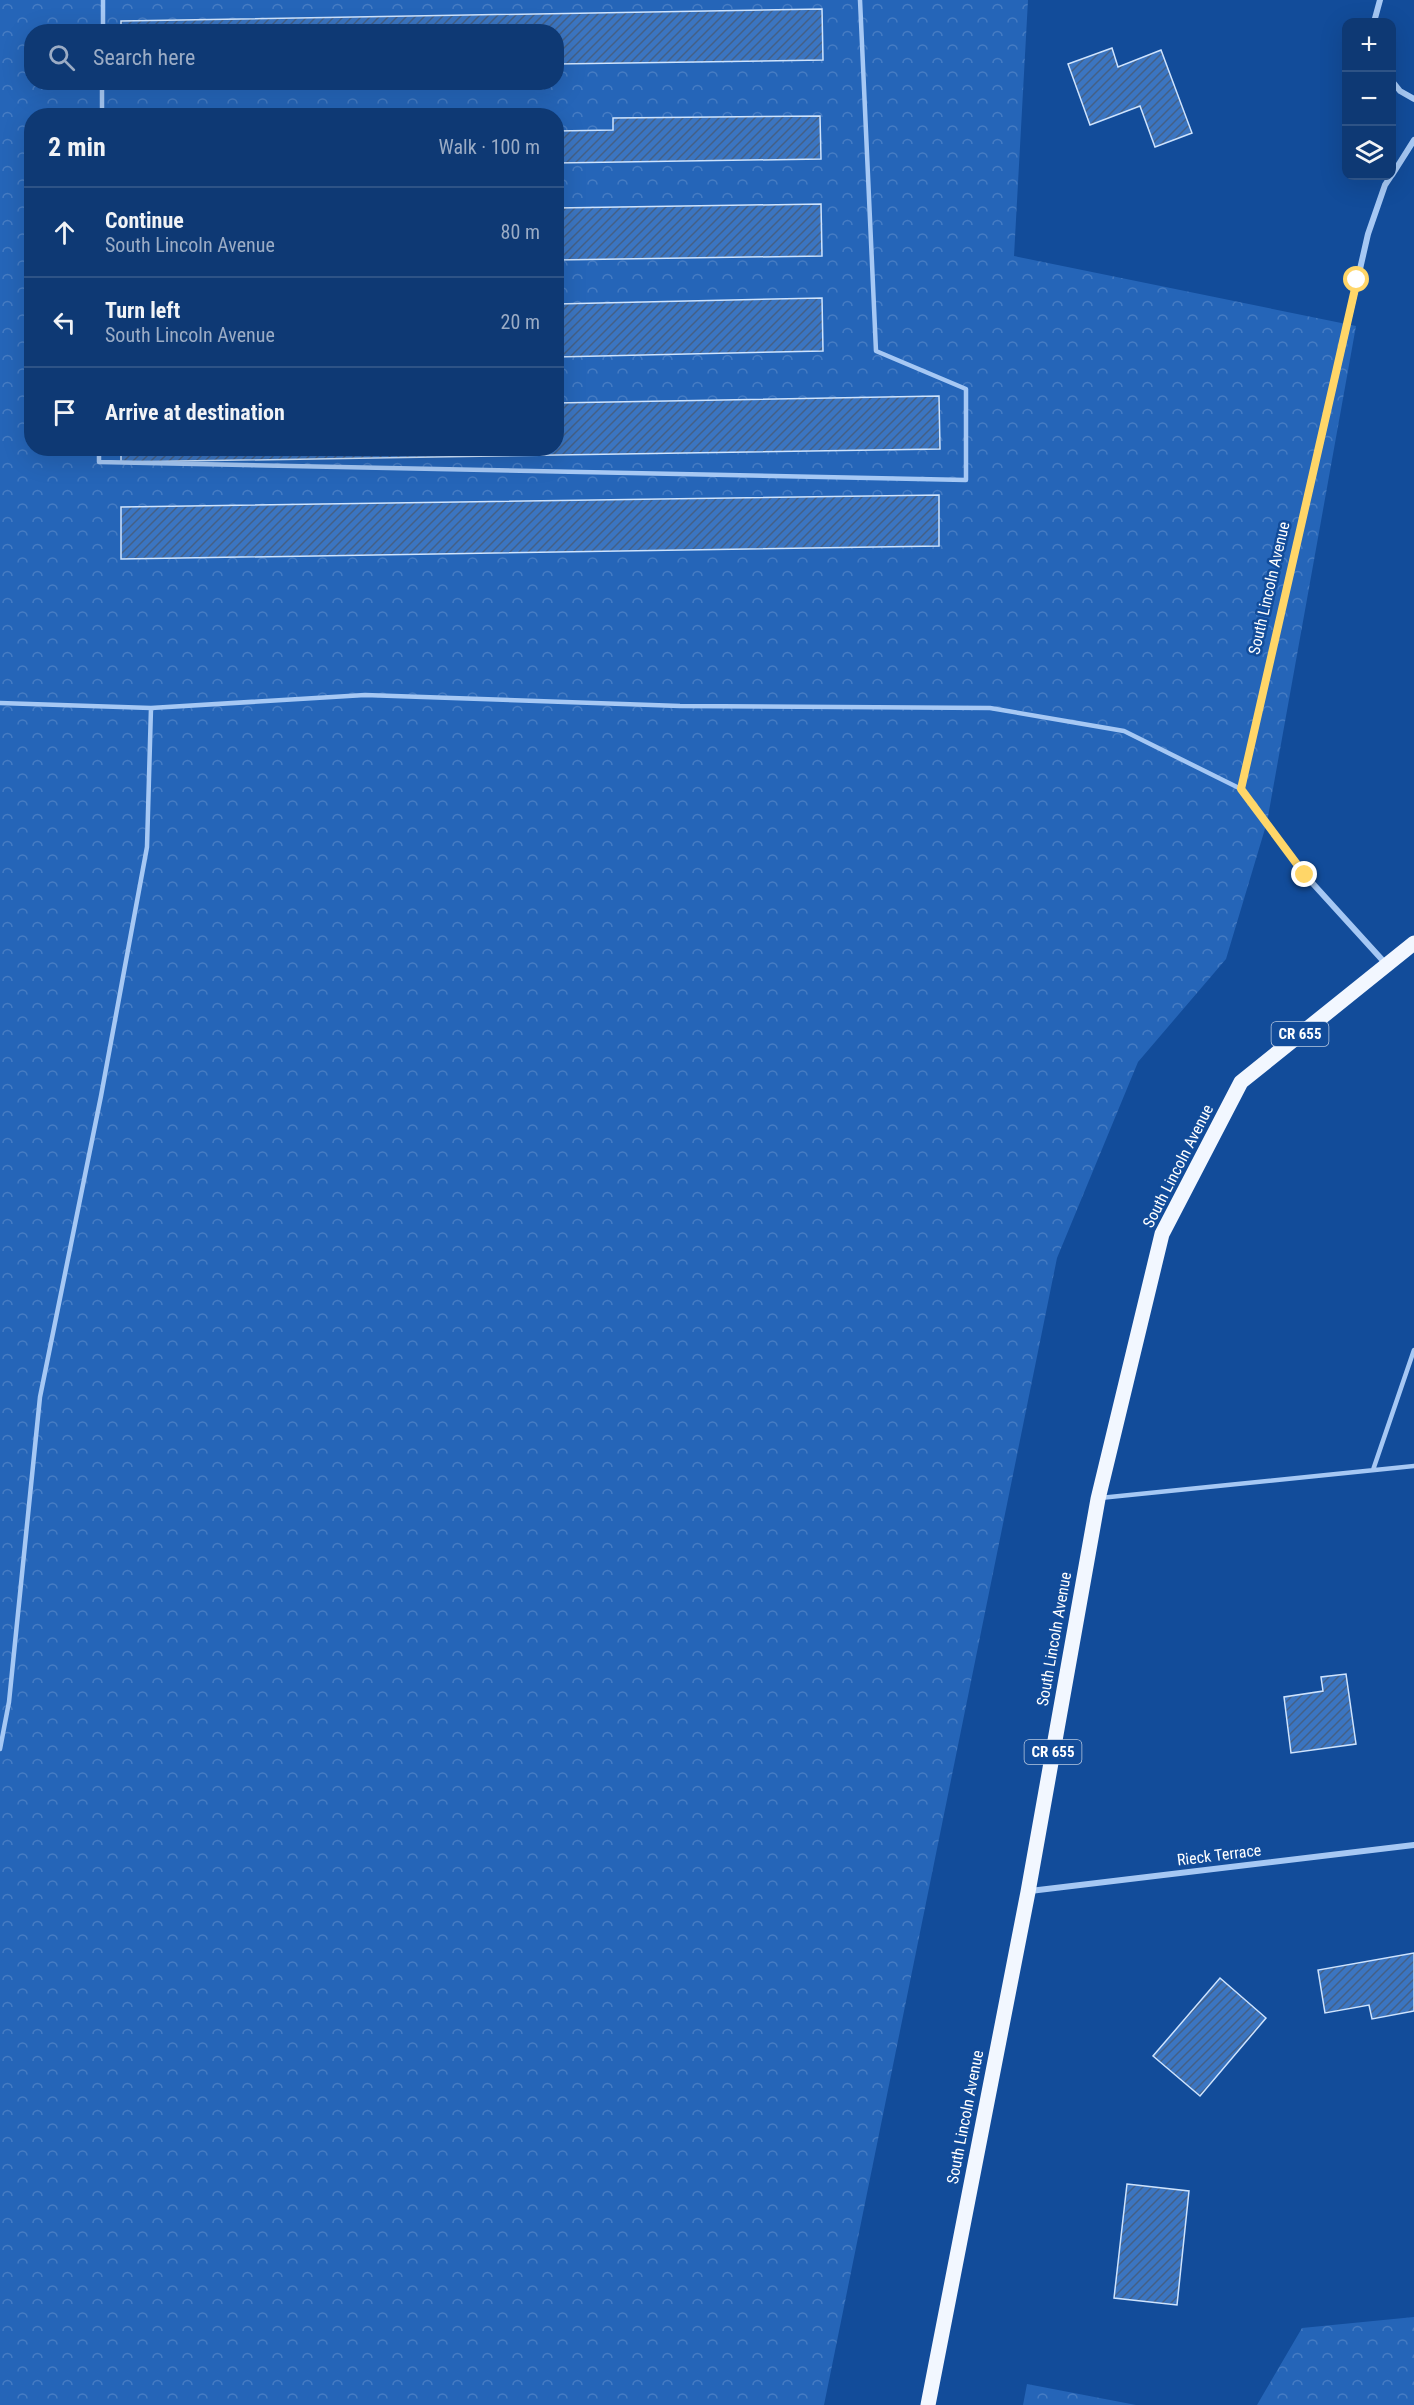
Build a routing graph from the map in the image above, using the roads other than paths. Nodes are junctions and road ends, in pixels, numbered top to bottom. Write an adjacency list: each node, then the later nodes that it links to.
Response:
1 (103, 0): 5 (lane)
2 (860, 0): 13 (lane)
3 (1380, 0): 4 (street)
4 (1375, 18)
5 (103, 24)
6 (1396, 86): 8 (street)
7 (102, 90): 9 (lane)
8 (1414, 99)
9 (102, 108)
10 (1414, 140): 11 (street, South Lincoln Avenue)
11 (1396, 167)
12 (1388, 180): 16 (street, South Lincoln Avenue)
13 (99, 456)
14 (0, 703): 15 (lane)
15 (151, 708): 16 (lane); 23 (lane)
16 (1241, 789): 18 (street)
17 (1414, 943): 18 (main road, South Lincoln Avenue / CR 655)
18 (1386, 964): 22 (main road, South Lincoln Avenue / CR 655)
19 (1414, 1350): 21 (lane)
20 (1414, 1466): 21 (lane)
21 (1372, 1470): 22 (lane)
22 (1098, 1499): 25 (main road, South Lincoln Avenue / CR 655)
23 (0, 1749)
24 (1414, 1845): 25 (street, Rieck Terrace)
25 (1028, 1892): 26 (main road, South Lincoln Avenue / CR 655)
26 (928, 2405)

